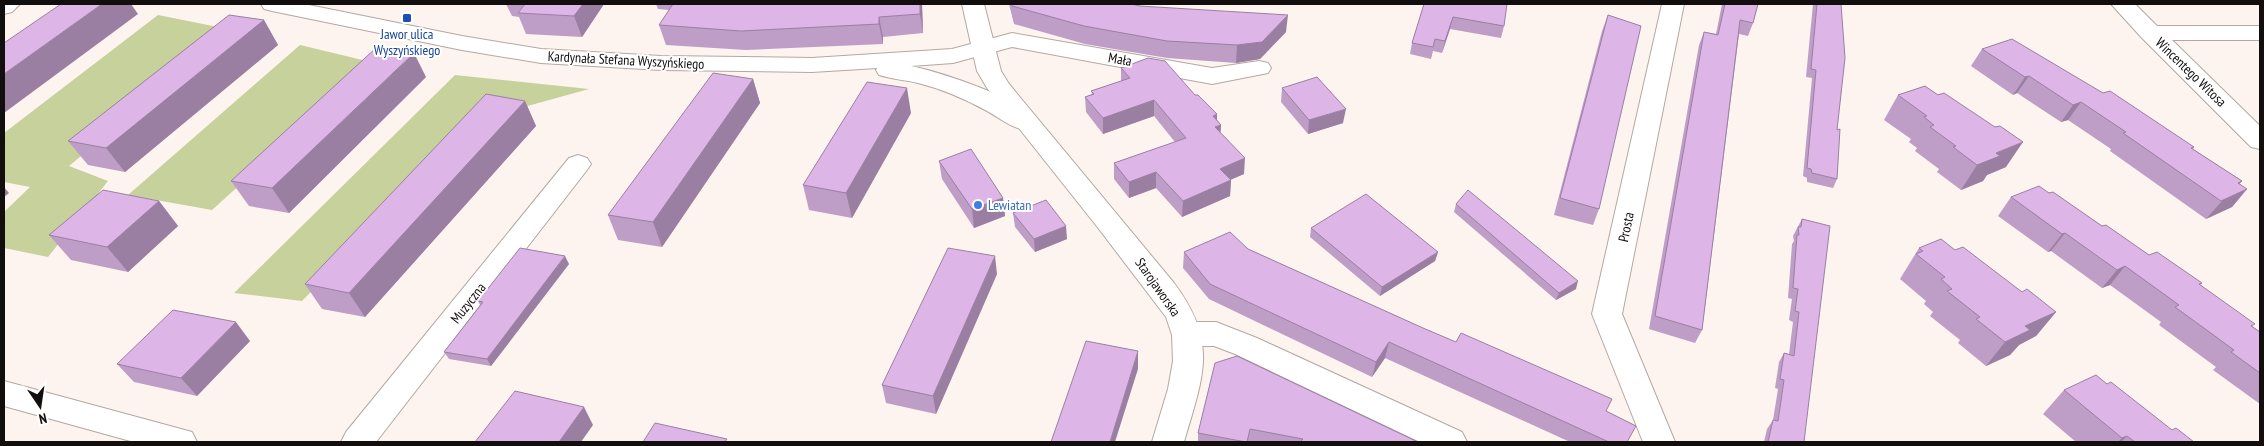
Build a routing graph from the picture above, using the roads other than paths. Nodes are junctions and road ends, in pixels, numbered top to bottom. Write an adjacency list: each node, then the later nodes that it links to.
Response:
1 (9, 4): 7 (street)
2 (272, 4): 8 (street, Kardynała Stefana Wyszyńskiego)
3 (368, 4): 8 (street)
4 (973, 4): 11 (street, Starojaworska)
5 (1673, 4): 23 (street, Prosta)
6 (2122, 4): 9 (street, Wincentego Witosa)
7 (4, 7)
8 (348, 19): 12 (street, Kardynała Stefana Wyszyńskiego)
9 (2150, 33): 10 (street); 15 (street, Wincentego Witosa)
10 (2260, 34)
11 (982, 46): 12 (street, Kardynała Stefana Wyszyńskiego); 13 (street, Mała); 14 (street, Starojaworska)
12 (812, 65): 14 (street)
13 (1259, 68)
14 (1027, 123): 17 (street, Starojaworska)
15 (2260, 141)
16 (578, 164): 20 (street, Muzyczna)
17 (1187, 334): 21 (street); 22 (street)
18 (4, 393): 19 (street)
19 (181, 442)
20 (358, 442)
21 (1168, 442)
22 (1451, 442)
23 (1659, 442)

